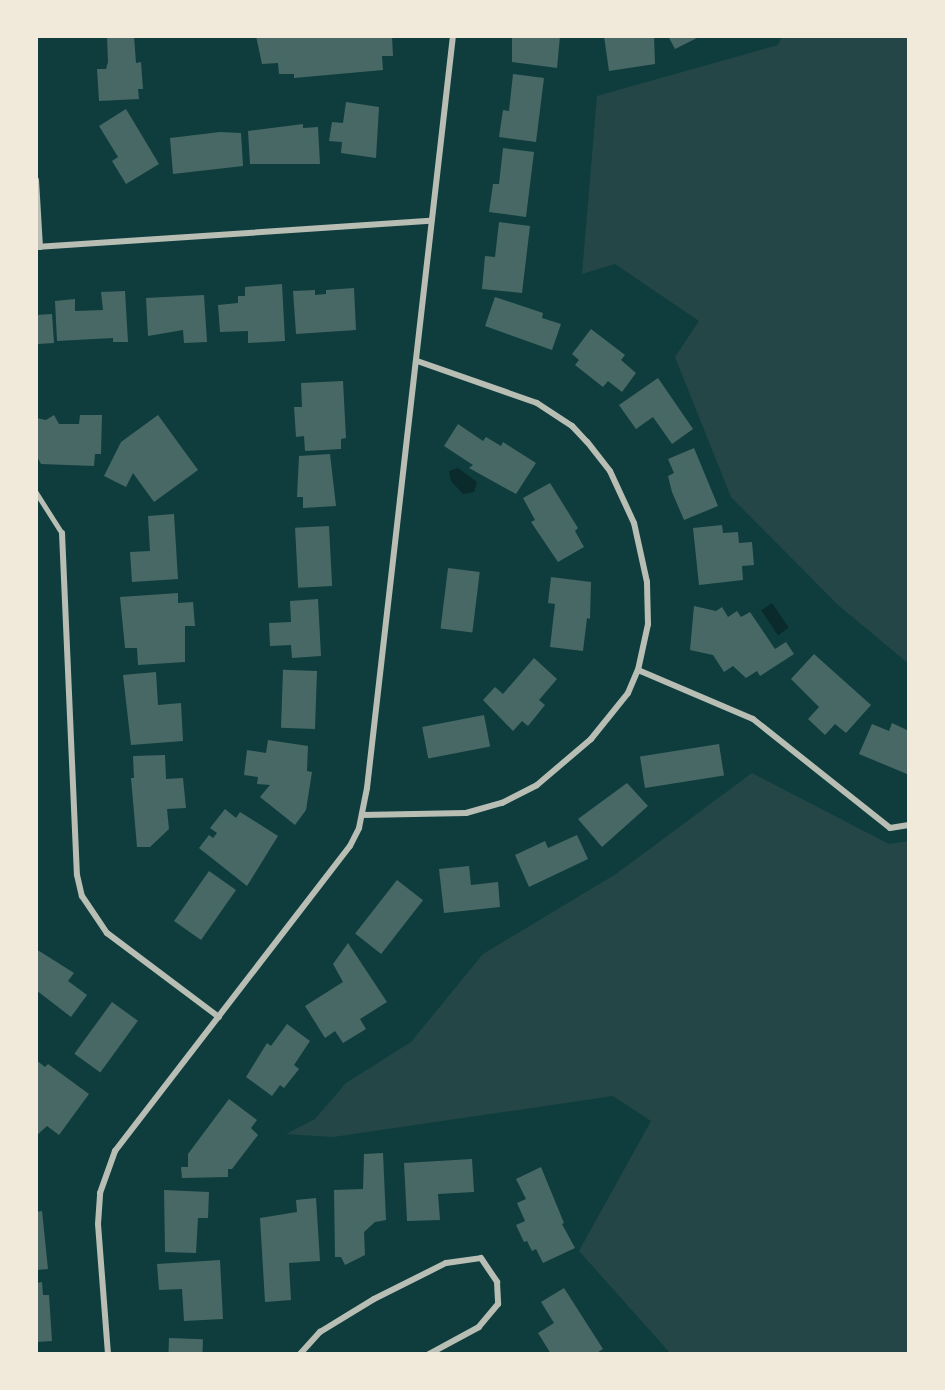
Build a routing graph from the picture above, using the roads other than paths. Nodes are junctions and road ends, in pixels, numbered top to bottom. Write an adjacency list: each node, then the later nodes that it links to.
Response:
1 (453, 36): 3 (street)
2 (36, 180): 4 (street)
3 (430, 221): 4 (street); 5 (street)
4 (38, 247)
5 (417, 361): 8 (street); 9 (street)
6 (36, 492): 7 (lane)
7 (62, 533): 11 (street)
8 (638, 670): 9 (street); 10 (street)
9 (362, 815): 11 (street)
10 (909, 825)
11 (219, 1017): 12 (street)
12 (108, 1354)
13 (300, 1354): 14 (street)
14 (429, 1354)

